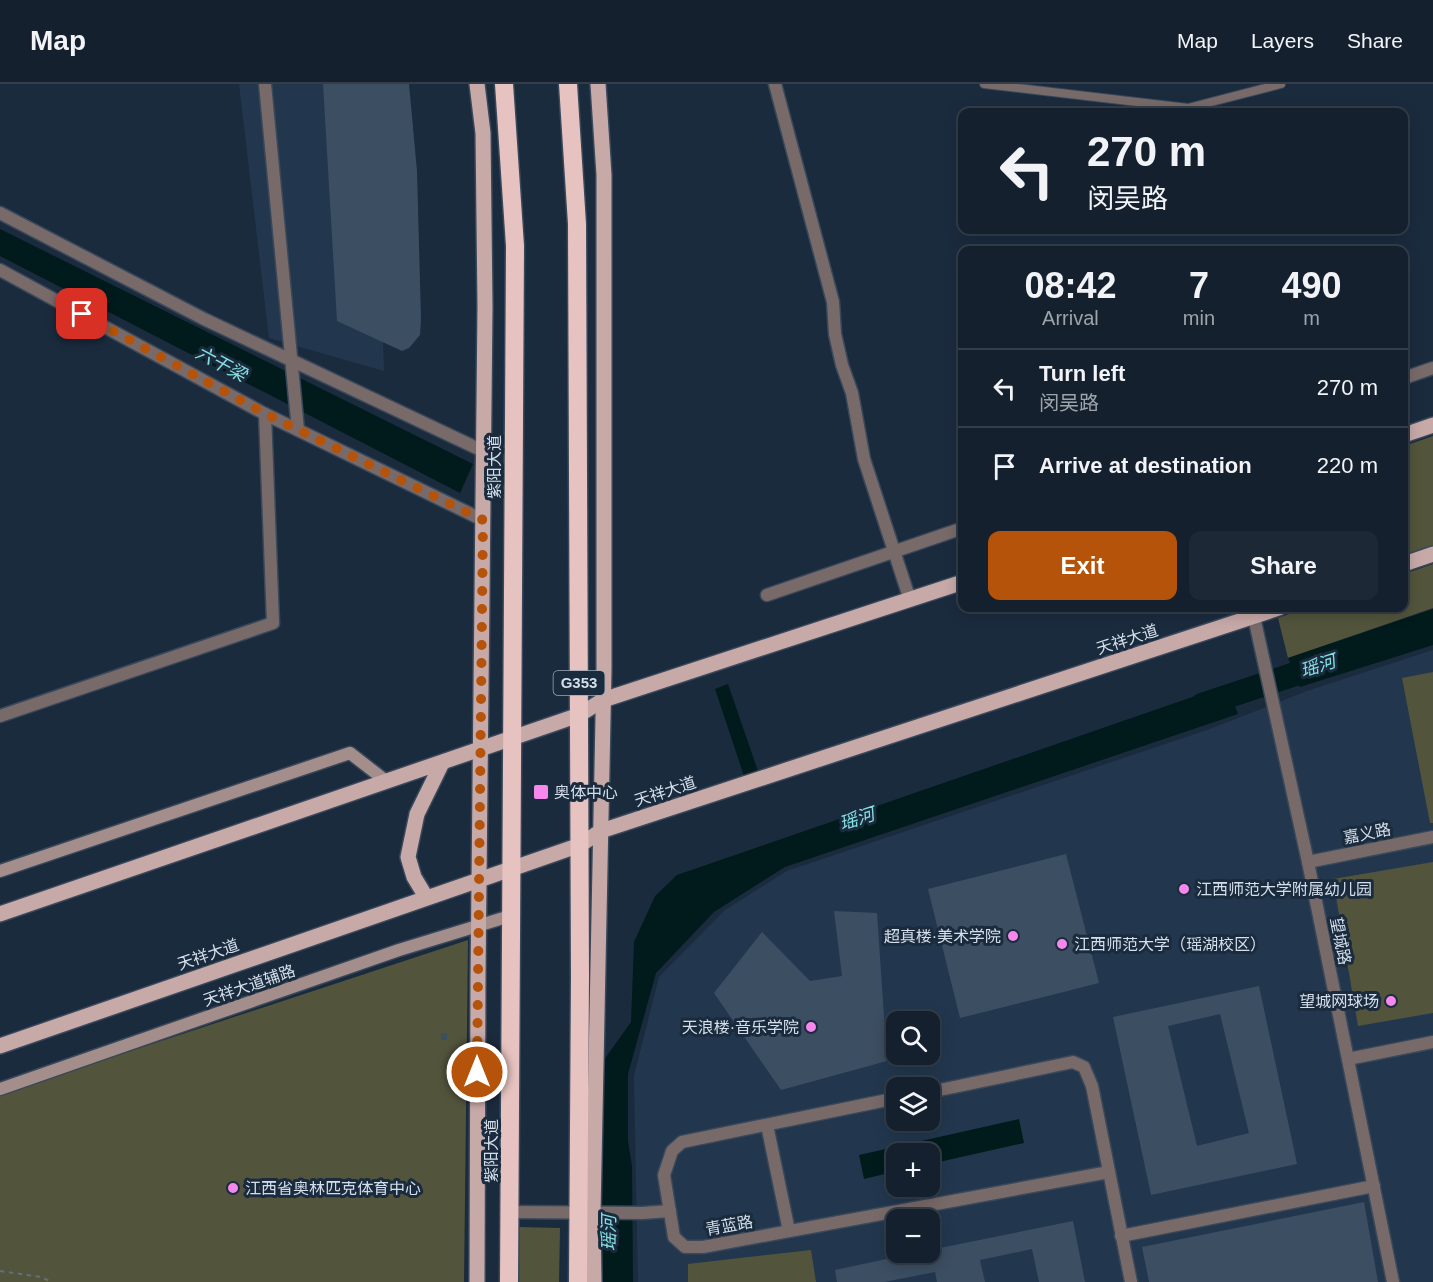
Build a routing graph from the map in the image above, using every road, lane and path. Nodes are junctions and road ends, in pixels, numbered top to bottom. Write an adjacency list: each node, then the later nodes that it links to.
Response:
1 (265, 84): 11 (street)
2 (477, 84): 18 (main road)
3 (504, 84): 31 (highway, 紫阳大道)
4 (568, 84): 29 (highway, G353)
5 (598, 84): 28 (main road)
6 (775, 84): 21 (street)
7 (984, 84): 8 (lane)
8 (1281, 84)
9 (0, 213): 11 (street)
10 (0, 270): 14 (street)
11 (291, 360): 16 (street); 18 (street)
12 (1433, 368): 13 (street)
13 (1408, 377)
14 (266, 414): 16 (street); 30 (street)
15 (1433, 425): 17 (main road)
16 (298, 430): 19 (street)
17 (1408, 434)
18 (483, 450): 19 (main road)
19 (483, 520): 32 (main road)
20 (958, 530): 21 (street)
21 (895, 552): 25 (street); 26 (street)
22 (1433, 554): 23 (main road)
23 (1408, 563)
24 (958, 584): 26 (main road)
25 (767, 595)
26 (910, 600): 28 (main road)
27 (1253, 612): 35 (main road, 天祥大道); 38 (street, 望城路)
28 (603, 700): 29 (main road); 35 (main road)
29 (579, 715): 31 (main road); 37 (highway, G353)
30 (0, 716)
31 (512, 738): 32 (main road); 39 (highway, 紫阳大道)
32 (480, 749): 33 (main road); 41 (main road)
33 (442, 763): 34 (main road); 42 (main road)
34 (386, 781): 40 (main road); 43 (main road)
35 (601, 831): 37 (main road, 天祥大道); 57 (main road)
36 (1433, 837): 38 (street, 嘉义路)
37 (580, 845): 39 (main road, 天祥大道); 57 (highway, G353)
38 (1308, 862): 48 (street, 望城路)
39 (510, 869): 41 (main road, 天祥大道); 44 (highway, 紫阳大道)
40 (0, 871)
41 (479, 880): 42 (main road, 天祥大道); 45 (main road)
42 (426, 897): 47 (main road, 天祥大道)
43 (0, 914)
44 (510, 916): 45 (main road, 天祥大道辅路); 56 (highway, 紫阳大道)
45 (478, 926): 49 (main road, 天祥大道辅路); 62 (main road)
46 (1433, 1042): 48 (street)
47 (0, 1046)
48 (1348, 1059): 54 (street, 望城路)
49 (0, 1089)
50 (940, 1090): 53 (street)
51 (886, 1100): 52 (street, 青蓝路)
52 (767, 1125): 55 (street, 青蓝路); 58 (street)
53 (1109, 1172): 58 (street, 青蓝路); 59 (street)
54 (1374, 1186): 59 (street); 67 (street, 望城路)
55 (670, 1211): 57 (street); 58 (street, 青蓝路)
56 (510, 1212): 57 (street); 63 (highway, 紫阳大道)
57 (585, 1213): 64 (highway, G353); 65 (main road)
58 (789, 1231)
59 (1122, 1236): 66 (street)
60 (0, 1271): 61 (path)
61 (52, 1282)
62 (477, 1282)
63 (509, 1282)
64 (578, 1282)
65 (594, 1282)
66 (1131, 1282)
67 (1393, 1282)

